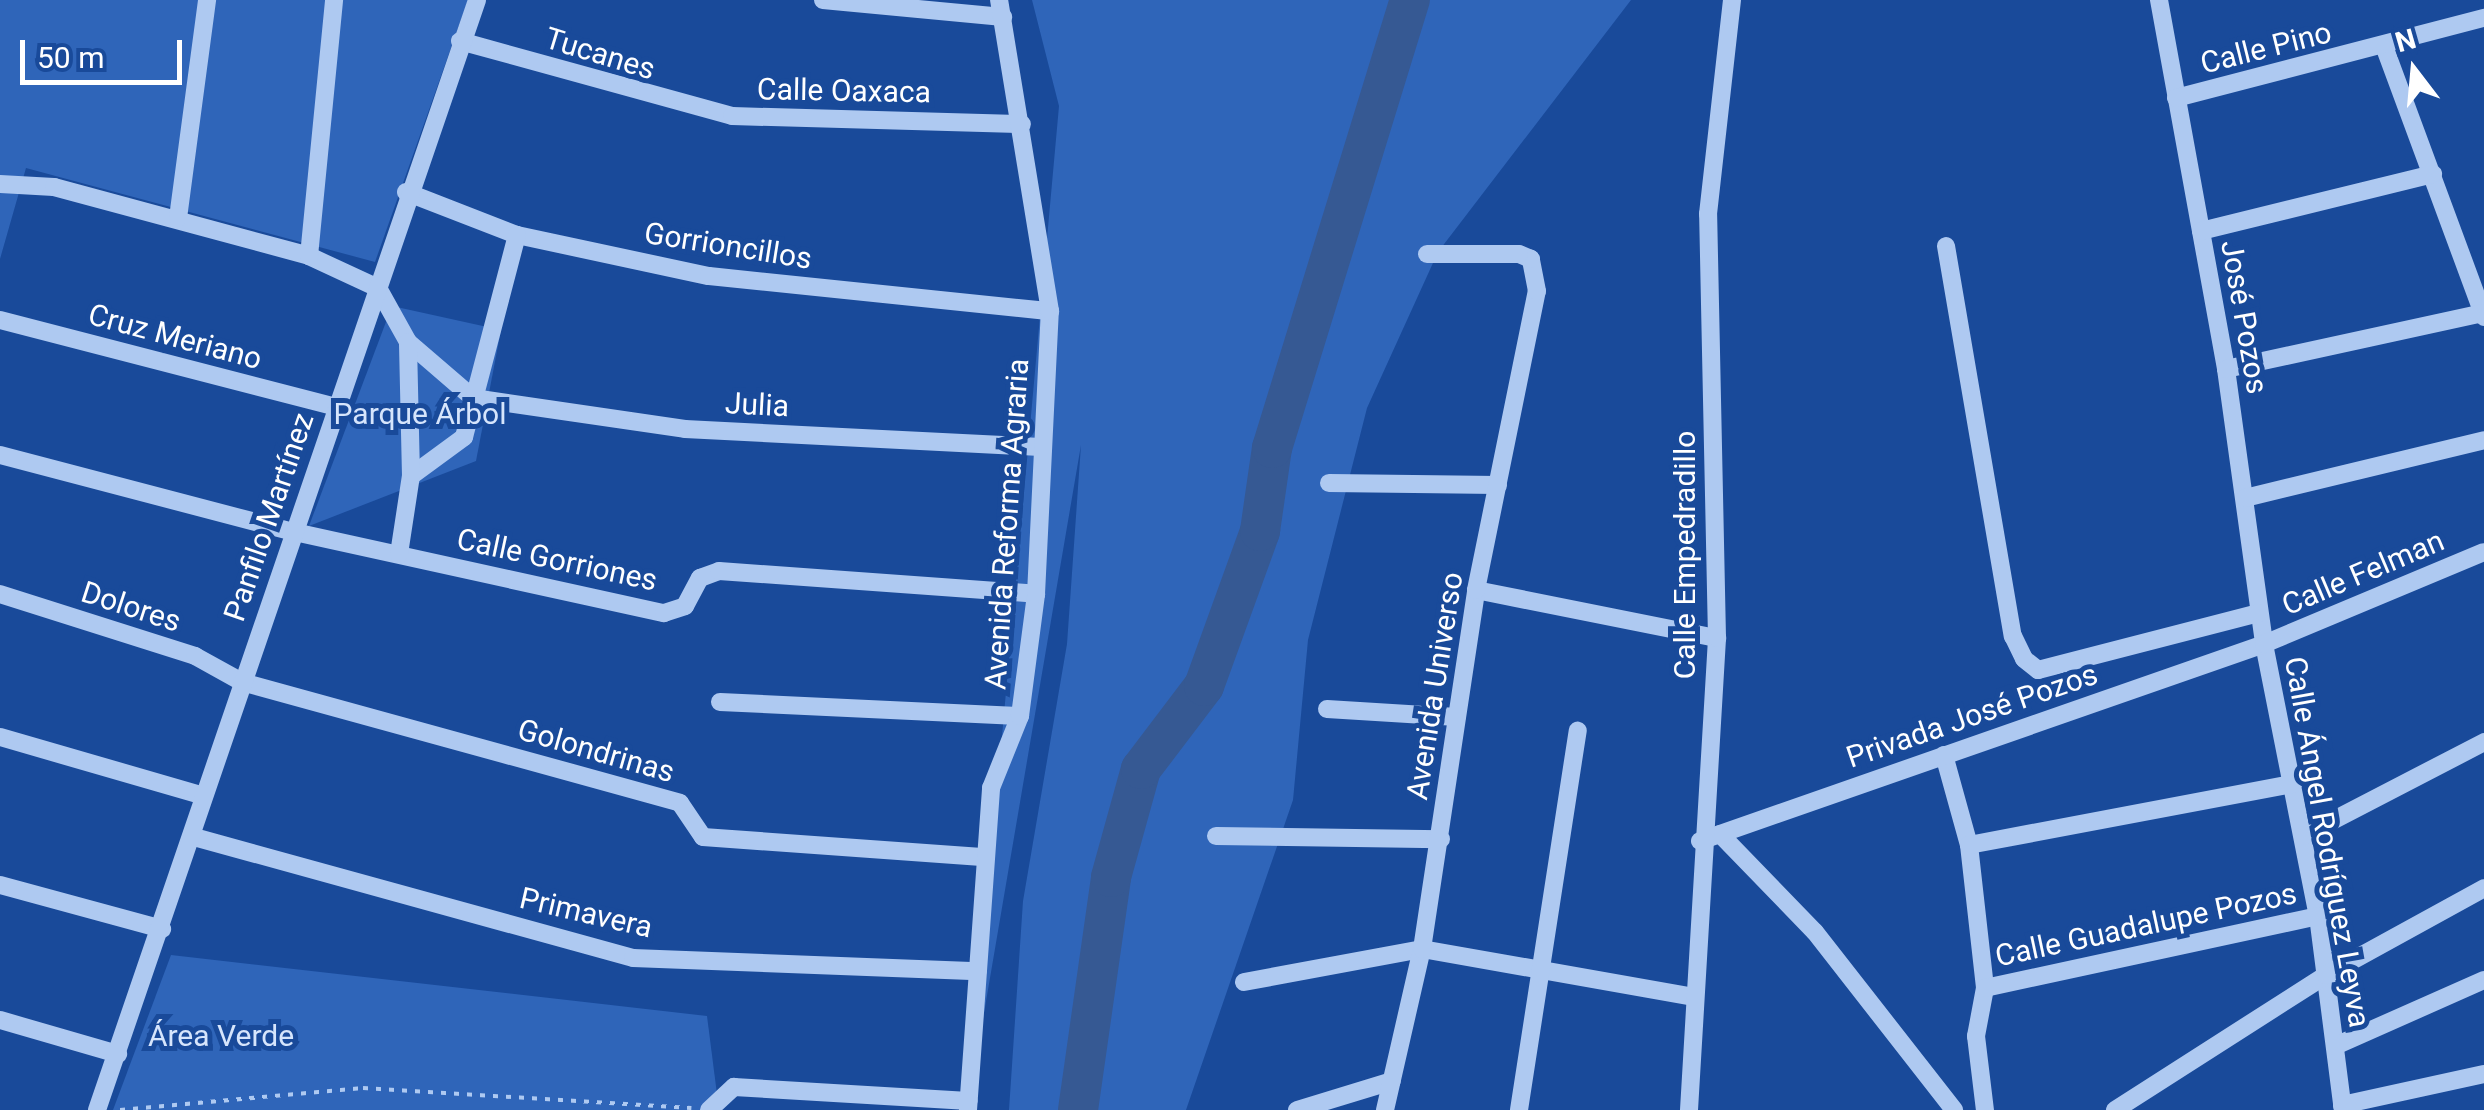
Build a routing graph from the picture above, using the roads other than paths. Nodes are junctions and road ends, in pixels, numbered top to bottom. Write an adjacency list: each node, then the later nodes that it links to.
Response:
1 (208, 0): 17 (street)
2 (334, 0): 22 (street)
3 (478, 0): 9 (street, Panfilo Martínez)
4 (823, 0): 7 (street)
5 (1732, 0): 45 (street, Calle Empedradillo)
6 (2159, 0): 11 (street, José Pozos)
7 (1001, 9): 13 (street, Avenida Reforma Agraria)
8 (2484, 18): 10 (street, Calle Pino)
9 (460, 41): 12 (street, Tucanes); 16 (street, Panfilo Martínez)
10 (2384, 46): 11 (street, Calle Pino); 14 (street)
11 (2176, 98): 18 (street, José Pozos)
12 (666, 103): 13 (street, Calle Oaxaca)
13 (1022, 124): 24 (street, Avenida Reforma Agraria)
14 (2433, 174): 18 (street); 25 (street)
15 (0, 184): 17 (street)
16 (406, 192): 19 (street, Gorrioncillos); 23 (street, Panfilo Martínez)
17 (178, 218): 22 (street)
18 (2201, 231): 28 (street, José Pozos)
19 (518, 236): 24 (street, Gorrioncillos); 29 (street)
20 (1946, 246): 44 (street)
21 (1427, 254): 36 (street, Avenida Universo)
22 (309, 256): 23 (street)
23 (378, 288): 27 (street); 30 (street, Panfilo Martínez)
24 (1050, 311): 32 (street, Avenida Reforma Agraria)
25 (2483, 315): 28 (street)
26 (0, 320): 30 (street, Cruz Meriano)
27 (408, 342): 29 (street); 34 (street)
28 (2226, 368): 37 (street, José Pozos)
29 (473, 398): 32 (street, Julia); 34 (street)
30 (337, 407): 38 (street, Panfilo Martínez)
31 (2484, 440): 37 (street)
32 (1041, 447): 43 (street, Avenida Reforma Agraria)
33 (0, 455): 38 (street, Calle Gorriones)
34 (412, 476): 40 (street)
35 (1328, 483): 36 (street)
36 (1498, 485): 41 (street, Avenida Universo)
37 (2245, 498): 44 (street, José Pozos)
38 (290, 531): 40 (street, Calle Gorriones); 47 (street, Panfilo Martínez)
39 (2484, 552): 46 (street, Calle Felman)
40 (400, 554): 43 (street, Calle Gorriones)
41 (1476, 590): 45 (street); 51 (street, Avenida Universo)
42 (0, 594): 47 (street, Dolores)
43 (1036, 594): 50 (street, Avenida Reforma Agraria)
44 (2259, 613): 46 (street, José Pozos)
45 (1717, 638): 63 (street, Calle Empedradillo)
46 (2264, 644): 55 (street, Privada José Pozos); 56 (street, Calle Ángel Rodríguez Leyva)
47 (242, 682): 57 (street, Panfilo Martínez); 65 (street, Golondrinas)
48 (720, 702): 50 (street)
49 (1326, 709): 51 (street)
50 (1020, 716): 65 (street, Avenida Reforma Agraria)
51 (1457, 717): 62 (street, Avenida Universo)
52 (1578, 731): 72 (street)
53 (0, 737): 57 (street)
54 (2484, 742): 60 (street)
55 (1944, 755): 58 (street, Privada José Pozos); 64 (street)
56 (2293, 784): 60 (street, Calle Ángel Rodríguez Leyva); 64 (street)
57 (204, 796): 61 (street, Panfilo Martínez)
58 (1720, 834): 63 (street, Privada José Pozos); 91 (street)
59 (1216, 836): 62 (street)
60 (2303, 836): 68 (street, Calle Ángel Rodríguez Leyva)
61 (194, 837): 69 (street, Panfilo Martínez); 71 (street, Primavera)
62 (1440, 839): 70 (street, Avenida Universo)
63 (1700, 841): 77 (street, Calle Empedradillo)
64 (1969, 845): 76 (street)
65 (985, 857): 71 (street, Avenida Reforma Agraria)
66 (0, 886): 69 (street)
67 (2484, 888): 73 (street)
68 (2318, 916): 73 (street, Calle Ángel Rodríguez Leyva); 76 (street, Calle Guadalupe Pozos)
69 (162, 929): 80 (street, Panfilo Martínez)
70 (1422, 949): 72 (street); 75 (street); 82 (street, Avenida Universo)
71 (978, 971): 83 (street, Avenida Reforma Agraria)
72 (1540, 972): 77 (street); 89 (street)
73 (2326, 975): 79 (street, Calle Ángel Rodríguez Leyva); 93 (street)
74 (2484, 980): 79 (street)
75 (1244, 982)
76 (1986, 988): 92 (street)
77 (1695, 997): 90 (street, Calle Empedradillo)
78 (0, 1020): 80 (street)
79 (2335, 1046): 84 (street, Calle Ángel Rodríguez Leyva)
80 (118, 1054): 86 (street, Panfilo Martínez)
81 (2484, 1074): 84 (street)
82 (1392, 1081): 87 (street); 88 (street, Avenida Universo)
83 (968, 1105): 85 (street)
84 (2342, 1108)
85 (710, 1109)
86 (97, 1110)
87 (1297, 1110)
88 (1385, 1110)
89 (1518, 1110)
90 (1690, 1110)
91 (1954, 1110)
92 (1985, 1110)
93 (2116, 1110)

